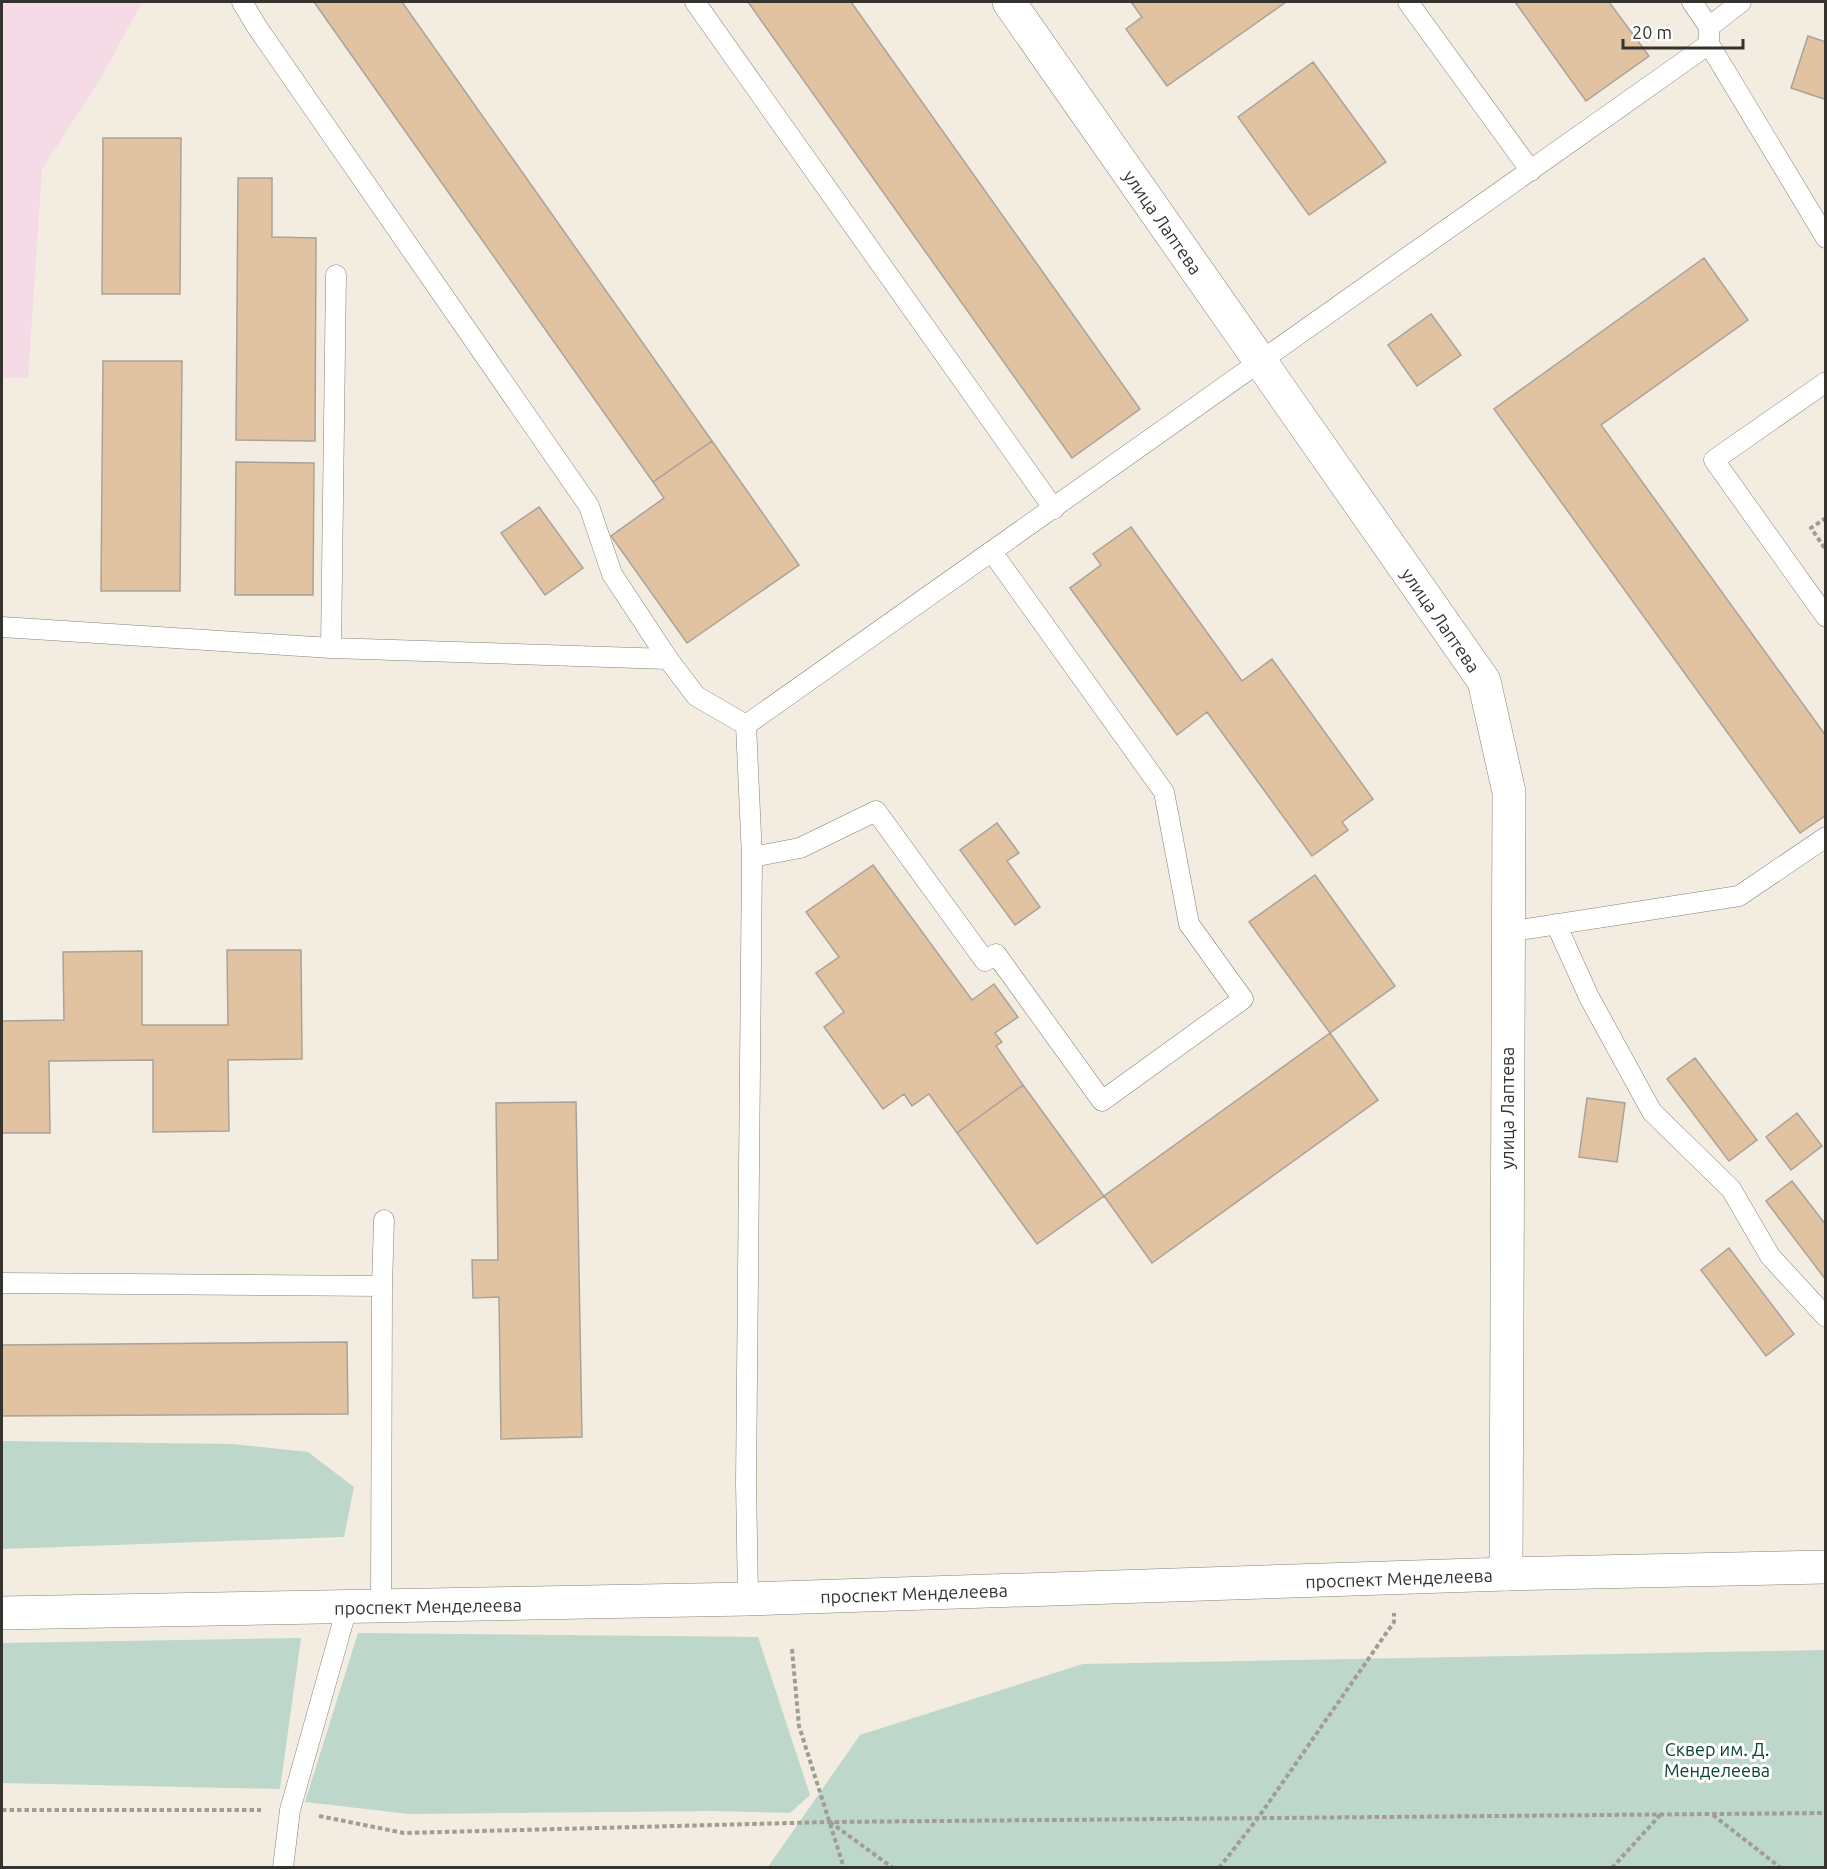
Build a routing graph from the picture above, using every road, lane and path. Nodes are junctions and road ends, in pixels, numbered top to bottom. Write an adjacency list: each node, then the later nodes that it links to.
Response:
1 (242, 2): 20 (lane)
2 (695, 2): 13 (lane)
3 (1009, 2): 11 (main road, улица Лаптева)
4 (1408, 2): 8 (lane)
5 (1692, 2): 7 (lane)
6 (1741, 2): 7 (lane)
7 (1709, 35): 8 (lane); 9 (lane)
8 (1531, 171): 11 (lane)
9 (1826, 238)
10 (336, 275): 19 (lane)
11 (1260, 362): 13 (lane); 25 (main road, улица Лаптева)
12 (1826, 382): 17 (lane)
13 (1054, 509): 16 (lane)
14 (1826, 518): 15 (path)
15 (1826, 550)
16 (992, 552): 21 (lane); 23 (lane)
17 (1826, 617)
18 (2, 627): 19 (lane)
19 (331, 648): 20 (lane)
20 (668, 659): 21 (lane)
21 (746, 725): 23 (lane)
22 (1826, 837): 24 (lane)
23 (752, 857): 33 (lane)
24 (1556, 924): 25 (lane); 29 (lane)
25 (1507, 932): 31 (main road, улица Лаптева)
26 (384, 1220): 28 (lane)
27 (2, 1283): 28 (lane)
28 (382, 1286): 34 (lane)
29 (1826, 1317)
30 (1826, 1567): 31 (main road, проспект Менделеева)
31 (1506, 1574): 32 (main road, проспект Менделеева)
32 (1393, 1579): 33 (main road, проспект Менделеева); 43 (path)
33 (748, 1599): 34 (main road, проспект Менделеева)
34 (381, 1607): 35 (main road, проспект Менделеева)
35 (347, 1608): 36 (main road, проспект Менделеева); 39 (lane)
36 (2, 1613)
37 (792, 1649): 44 (path)
38 (2, 1810): 39 (path)
39 (290, 1810): 44 (path); 45 (lane)
40 (1826, 1813): 42 (path)
41 (1661, 1814): 42 (path); 43 (path); 49 (path)
42 (1712, 1814): 50 (path)
43 (1258, 1818): 44 (path); 48 (path)
44 (830, 1822): 46 (path); 47 (path)
45 (283, 1868)
46 (844, 1868)
47 (893, 1868)
48 (1219, 1868)
49 (1612, 1868)
50 (1781, 1868)

